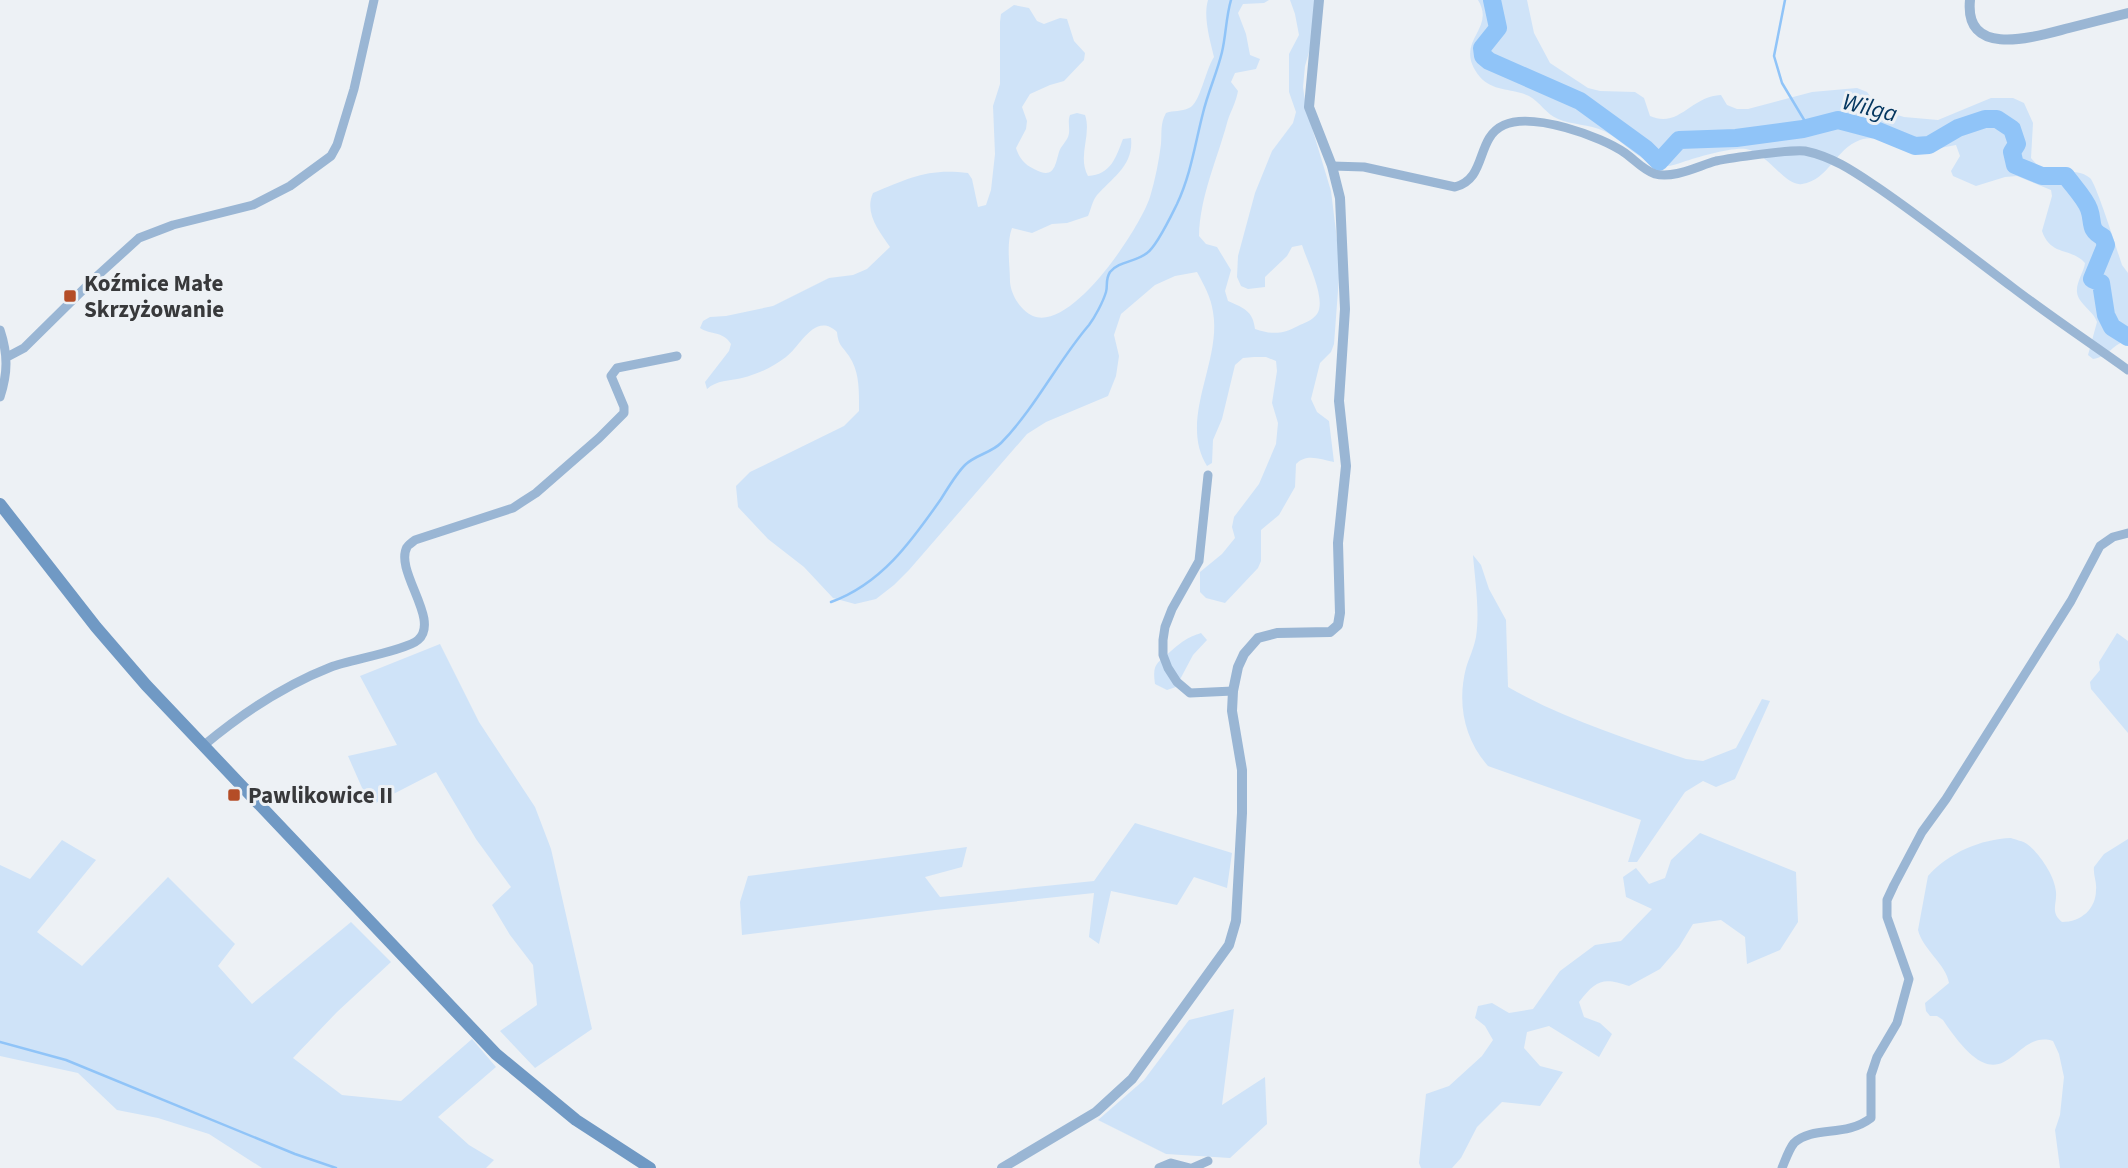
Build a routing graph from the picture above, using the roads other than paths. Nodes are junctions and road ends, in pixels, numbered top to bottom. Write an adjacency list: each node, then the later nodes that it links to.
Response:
1 (374, 0): 8 (street)
2 (1319, 0): 5 (street)
3 (1970, 0): 4 (street)
4 (2128, 13)
5 (1332, 166): 9 (street); 14 (street)
6 (0, 330): 8 (street)
7 (677, 356): 15 (street)
8 (7, 357): 10 (street)
9 (2128, 370)
10 (0, 397)
11 (1208, 475): 14 (street)
12 (0, 504): 15 (main road)
13 (2128, 533): 21 (street)
14 (1233, 691): 18 (street)
15 (203, 746): 17 (main road)
16 (1208, 1161): 20 (street)
17 (650, 1168)
18 (1002, 1168)
19 (1159, 1168): 20 (street)
20 (1191, 1168)
21 (1782, 1168)

